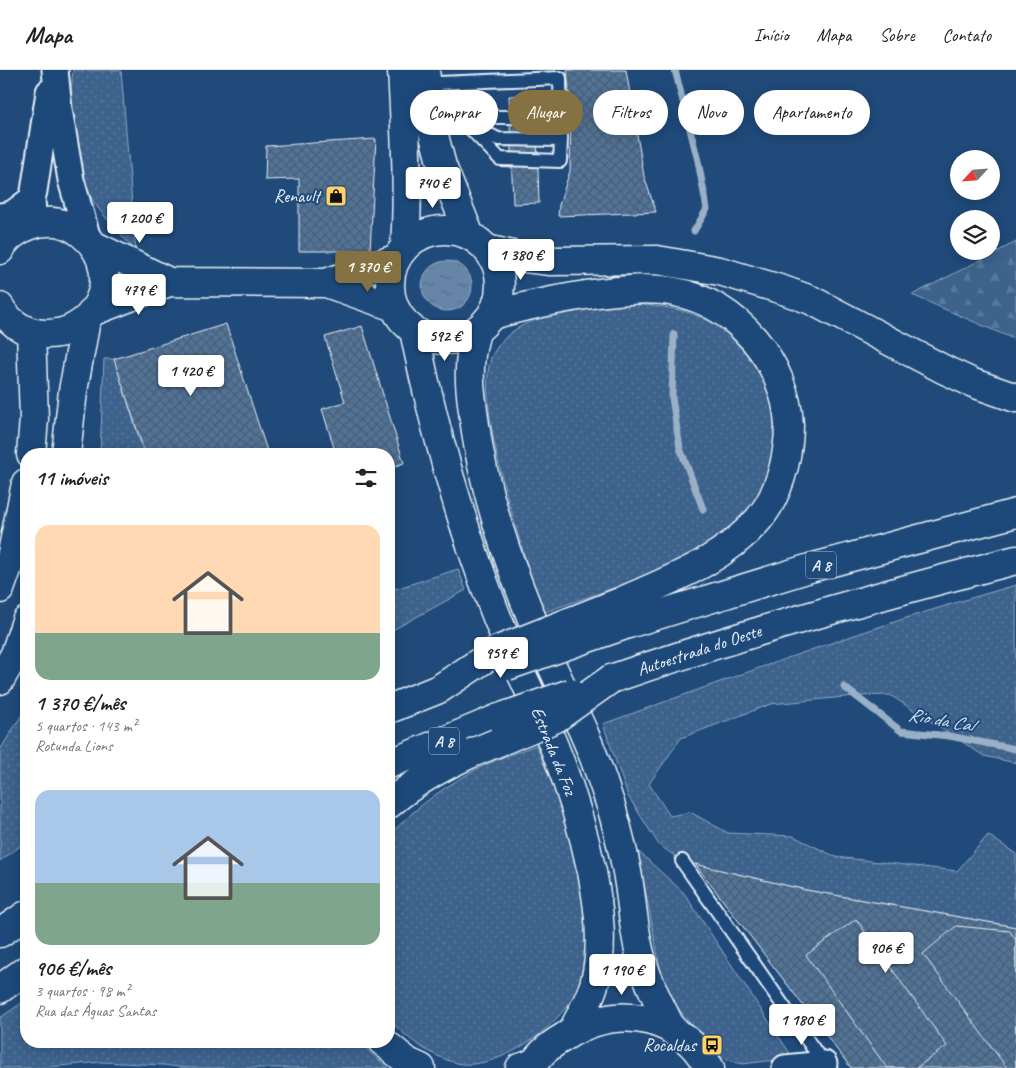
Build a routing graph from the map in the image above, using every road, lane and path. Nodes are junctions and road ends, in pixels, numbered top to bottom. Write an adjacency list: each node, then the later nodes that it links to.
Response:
1 (54, 70): 10 (street); 12 (street)
2 (402, 70): 15 (main road)
3 (426, 83): 4 (lane); 5 (lane); 13 (main road)
4 (443, 90)
5 (560, 90)
6 (476, 135): 9 (lane)
7 (491, 135): 9 (lane)
8 (561, 135): 9 (lane)
9 (561, 140)
10 (33, 211): 11 (street); 12 (main road); 14 (main road)
11 (0, 216)
12 (91, 242): 16 (main road); 20 (main road)
13 (479, 243): 15 (main road); 21 (main road); 24 (main road)
14 (0, 250)
15 (400, 252): 17 (main road); 19 (main road)
16 (169, 282): 17 (main road); 20 (main road)
17 (326, 283): 19 (main road)
18 (0, 307): 23 (main road)
19 (394, 307): 22 (main road)
20 (90, 316): 23 (main road); 26 (main road)
21 (484, 323): 22 (main road); 31 (main road); 43 (main road, Estrada da Foz)
22 (414, 331): 44 (main road, Estrada da Foz)
23 (32, 332): 25 (main road)
24 (1016, 398)
25 (32, 448)
26 (67, 448)
27 (1016, 513): 31 (main road, A 8)
28 (20, 515): 30 (main road)
29 (1016, 560): 33 (main road, Autoestrada do Oeste / A 8)
30 (0, 589)
31 (624, 613): 35 (main road, A 8, bridge)
32 (20, 639): 34 (main road)
33 (610, 679): 36 (main road, Autoestrada do Oeste / A 8, bridge); 37 (main road, bridge)
34 (0, 680)
35 (395, 707)
36 (395, 761)
37 (395, 799)
38 (682, 861): 47 (lane)
39 (20, 919): 40 (main road)
40 (0, 933)
41 (20, 974): 42 (main road)
42 (0, 988)
43 (673, 1031): 44 (main road); 49 (main road)
44 (572, 1032): 46 (main road)
45 (391, 1048): 48 (main road)
46 (528, 1066)
47 (823, 1066): 50 (street)
48 (421, 1068)
49 (710, 1068)
50 (785, 1068)

